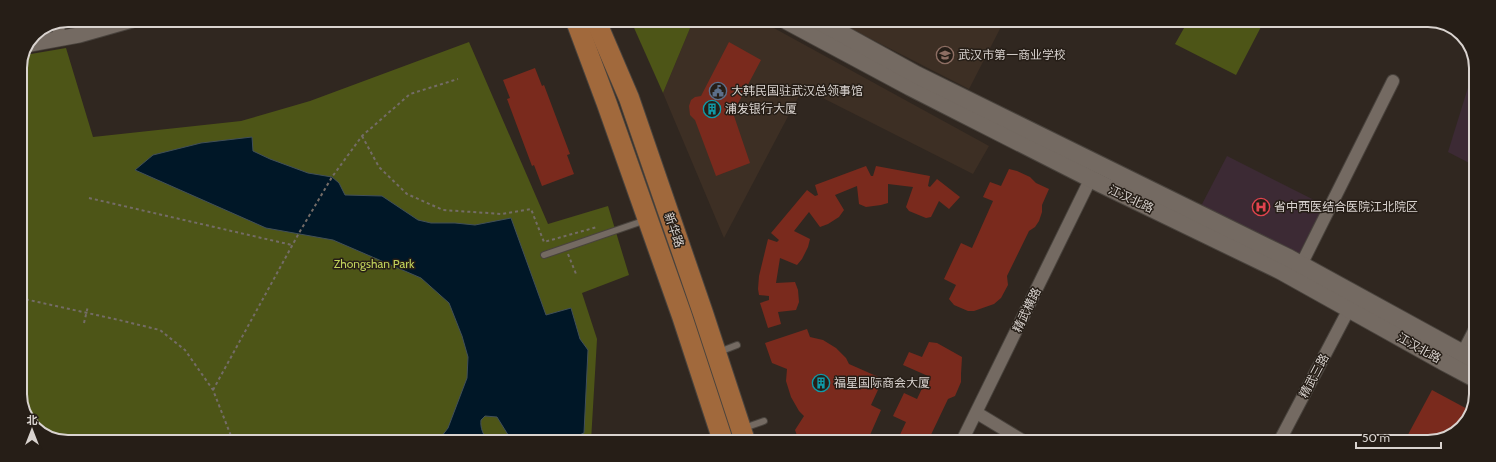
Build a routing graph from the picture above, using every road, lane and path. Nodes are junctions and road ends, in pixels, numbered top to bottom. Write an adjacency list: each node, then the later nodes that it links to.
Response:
1 (107, 27): 6 (street)
2 (578, 27): 13 (main road, 新华路)
3 (599, 27): 24 (main road, 新华路)
4 (798, 27): 11 (main road, 江汉北路)
5 (830, 27): 17 (main road, 江汉北路)
6 (59, 31): 7 (street)
7 (38, 41)
8 (458, 78): 10 (path)
9 (1393, 81): 17 (street)
10 (362, 136): 14 (path); 15 (path)
11 (1090, 178): 20 (main road, 江汉北路); 28 (street, 精武横路)
12 (88, 198): 15 (path)
13 (648, 219): 16 (lane); 31 (main road, 新华路)
14 (602, 225)
15 (292, 245): 27 (path)
16 (544, 255)
17 (1301, 265): 25 (main road, 江汉北路)
18 (27, 299): 21 (path)
19 (88, 306): 21 (path)
20 (1349, 309): 26 (main road, 江汉北路); 35 (street, 精武三路)
21 (86, 312): 22 (path); 27 (path)
22 (84, 323)
23 (737, 345): 24 (lane)
24 (716, 353): 32 (main road, 新华路)
25 (1468, 357)
26 (1469, 375)
27 (213, 390): 30 (path)
28 (977, 413): 33 (street, 精武横路); 34 (street)
29 (764, 421): 32 (lane)
30 (231, 435)
31 (721, 435)
32 (743, 435)
33 (965, 435)
34 (1013, 435)
35 (1283, 435)

